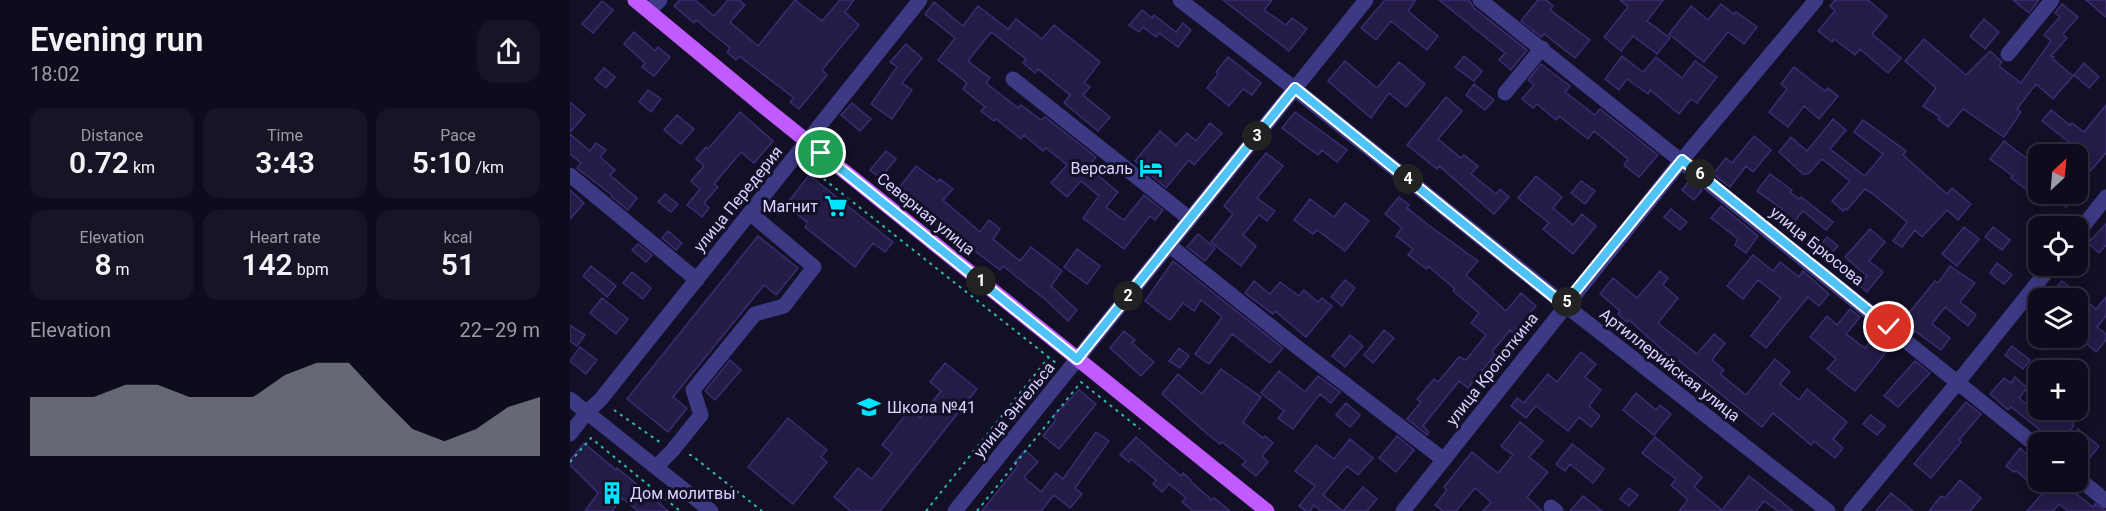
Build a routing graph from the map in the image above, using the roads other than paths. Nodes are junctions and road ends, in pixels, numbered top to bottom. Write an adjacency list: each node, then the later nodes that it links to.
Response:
1 (635, 0): 8 (main road, Северная улица)
2 (920, 0): 14 (street, улица Передерия)
3 (1180, 0): 12 (street, Артиллерийская улица)
4 (1366, 0): 12 (street, улица Энгельса)
5 (1480, 0): 9 (street)
6 (1816, 0): 15 (street, улица Кропоткина)
7 (2052, 0): 10 (street)
8 (655, 5): 14 (main road, Северная улица)
9 (1542, 48): 13 (street); 15 (street)
10 (2008, 54)
11 (1013, 79): 19 (street)
12 (1295, 88): 19 (street, улица Энгельса); 24 (street, Артиллерийская улица)
13 (1505, 93)
14 (807, 141): 18 (street, улица Передерия); 25 (main road, Северная улица)
15 (1682, 160): 24 (street, улица Кропоткина); 26 (street, улица Брюсова)
16 (570, 175): 23 (street, улица Передерия)
17 (2106, 197): 20 (street)
18 (750, 213): 23 (street, улица Передерия); 32 (street)
19 (1190, 219): 21 (street, улица Энгельса)
20 (2088, 220)
21 (1169, 245): 25 (street, улица Энгельса); 31 (street)
22 (2043, 276): 26 (street)
23 (697, 280): 28 (street, улица Передерия)
24 (1564, 305): 31 (street, улица Кропоткина); 39 (street, Артиллерийская улица)
25 (1077, 359): 36 (street, улица Энгельса); 37 (main road, Северная улица)
26 (1958, 382): 30 (street, улица Брюсова); 40 (street)
27 (570, 399): 28 (street)
28 (586, 412): 29 (street, улица Передерия); 32 (street)
29 (570, 434)
30 (2028, 439)
31 (1444, 460): 38 (street, улица Кропоткина)
32 (656, 466): 35 (street)
33 (2088, 486): 34 (street)
34 (2106, 501)
35 (711, 511)
36 (955, 511)
37 (1267, 511)
38 (1403, 511)
39 (1828, 511)
40 (1851, 511)

